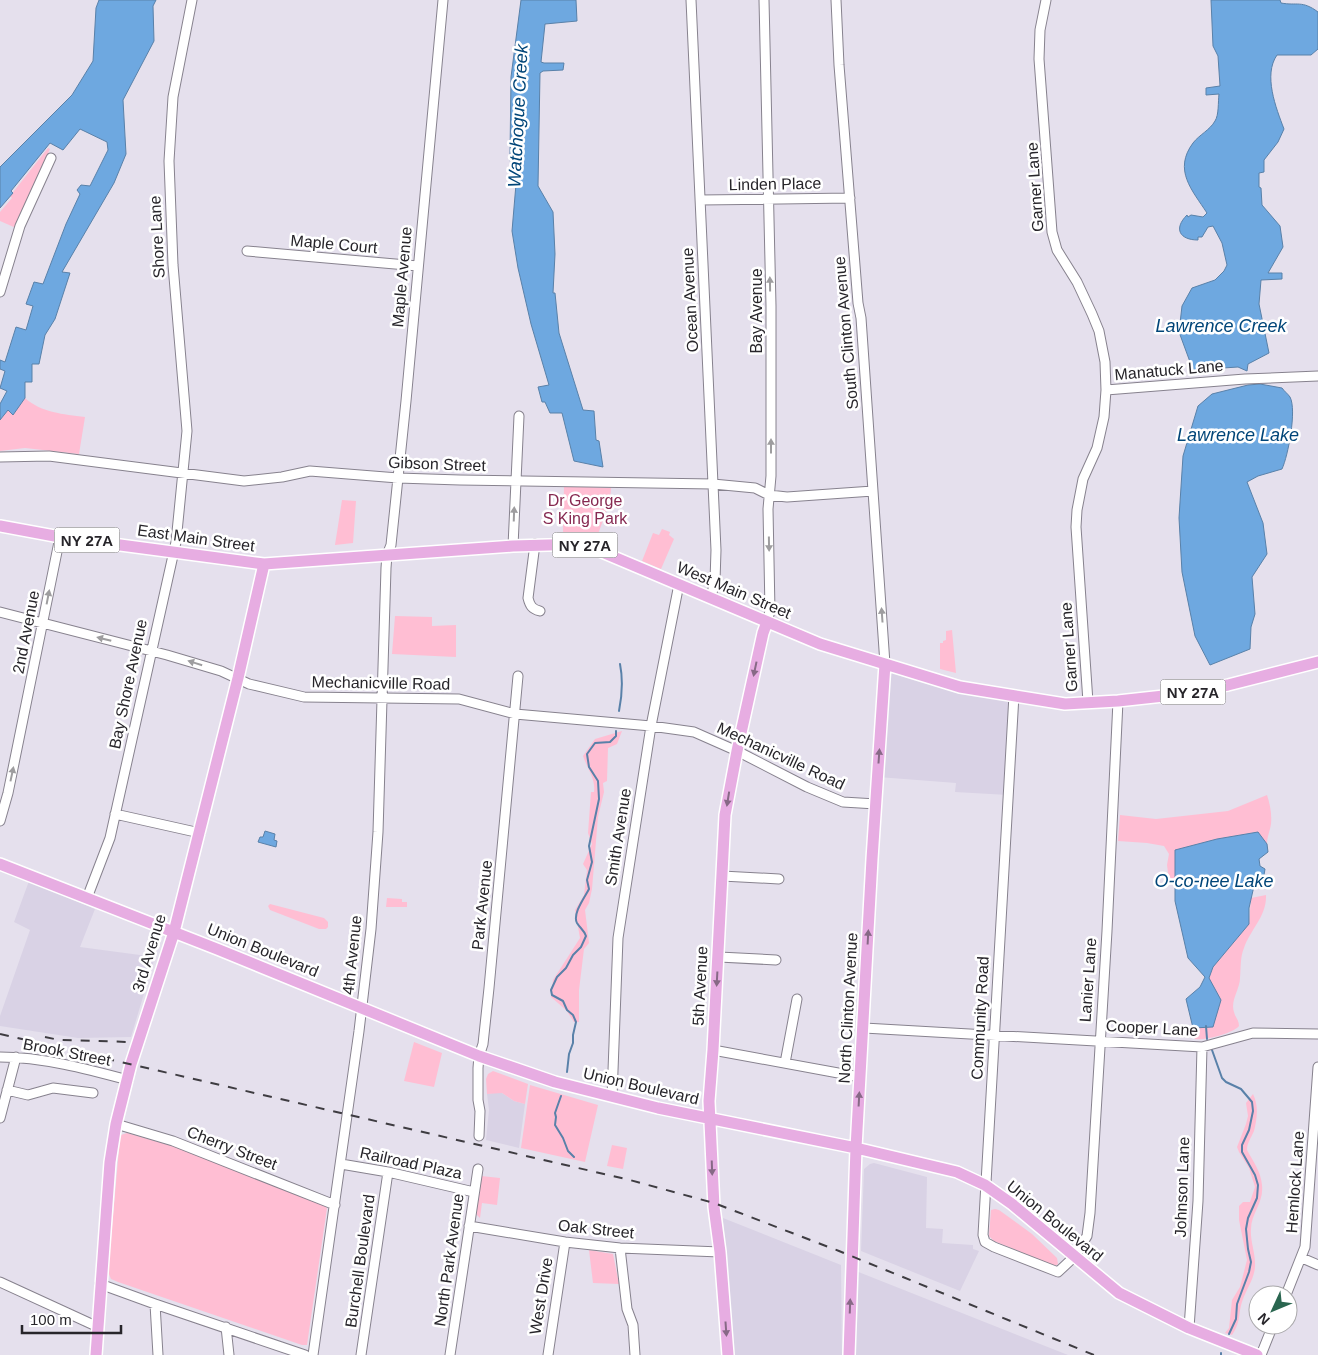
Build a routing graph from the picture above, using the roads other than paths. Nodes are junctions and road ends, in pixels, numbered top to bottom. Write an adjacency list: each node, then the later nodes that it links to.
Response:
1 (192, 0): 18 (street, Shore Lane)
2 (443, 0): 12 (street, Maple Avenue)
3 (691, 0): 9 (street, Ocean Avenue)
4 (764, 0): 10 (street, Bay Avenue)
5 (836, 0): 8 (street, South Clinton Avenue)
6 (1046, 0): 15 (street, Garner Lane)
7 (50, 158): 13 (street)
8 (850, 198): 10 (street, Linden Place); 22 (street, South Clinton Avenue)
9 (700, 200): 10 (street, Linden Place); 21 (street, Ocean Avenue)
10 (770, 200): 23 (street, Bay Avenue, one-way to 10)
11 (248, 251): 12 (street, Maple Court)
12 (418, 266): 19 (street, Maple Avenue)
13 (0, 292)
14 (1318, 376): 15 (street, Manatuck Lane)
15 (1106, 390): 32 (street, Manatuck Lane)
16 (519, 416): 20 (street)
17 (0, 457): 18 (street, Gibson Street)
18 (183, 474): 19 (street, Gibson Street); 28 (street, Bay Shore Avenue)
19 (398, 478): 20 (street, Gibson Street); 29 (street, Maple Avenue)
20 (515, 482): 21 (street, Gibson Street); 27 (street, one-way to 20)
21 (713, 484): 23 (street, Gibson Street); 33 (street, Ocean Avenue)
22 (873, 491): 23 (street, Gibson Street); 40 (street, South Clinton Avenue, one-way to 22)
23 (769, 495): 36 (street, Bay Avenue, one-way to 36)
24 (0, 526): 25 (main road, East Main Street / NY 27A)
25 (60, 537): 28 (main road, East Main Street / NY 27A); 37 (street, 2nd Avenue, one-way to 25)
26 (535, 544): 27 (main road, West Main Street / NY 27A); 31 (main road, West Main Street / NY 27A); 34 (street)
27 (513, 546): 29 (main road, West Main Street / NY 27A)
28 (174, 551): 30 (main road, East Main Street / NY 27A); 38 (street, Bay Shore Avenue)
29 (388, 555): 30 (main road, East Main Street / NY 27A); 44 (street, 4th Avenue)
30 (264, 564): 42 (main road, 3rd Avenue)
31 (679, 584): 33 (main road, West Main Street / NY 27A); 48 (street, Smith Avenue)
32 (1080, 590): 46 (street, Garner Lane)
33 (711, 597): 36 (main road, West Main Street / NY 27A)
34 (540, 611)
35 (0, 612): 37 (street, Mechanicville Road)
36 (767, 622): 40 (main road, West Main Street / NY 27A); 49 (main road, 5th Avenue, one-way to 49)
37 (43, 624): 38 (street, Mechanicville Road, one-way to 37); 52 (street, 2nd Avenue, one-way to 37)
38 (151, 651): 42 (street, Mechanicville Road, one-way to 38); 51 (street, Bay Shore Avenue)
39 (1318, 662): 45 (main road, NY 27A)
40 (885, 664): 43 (main road, West Main Street / NY 27A); 50 (main road, North Clinton Avenue, one-way to 40)
41 (518, 676): 47 (street, Park Avenue)
42 (238, 678): 44 (street, Mechanicville Road); 53 (main road, 3rd Avenue)
43 (1014, 695): 46 (main road, West Main Street / NY 27A); 65 (street, Community Road)
44 (382, 698): 47 (street, Mechanicville Road); 62 (street, 4th Avenue)
45 (1118, 701): 46 (main road, NY 27A); 66 (street, Lanier Lane)
46 (1088, 702)
47 (515, 714): 48 (street, Mechanicville Road); 69 (street, Park Avenue)
48 (651, 726): 49 (street, Mechanicville Road); 78 (street, Smith Avenue)
49 (737, 751): 50 (street, Mechanicville Road); 55 (main road, 5th Avenue, one-way to 55)
50 (876, 804): 63 (main road, North Clinton Avenue, one-way to 50)
51 (115, 814): 53 (street); 57 (street, Bay Shore Avenue)
52 (0, 821)
53 (200, 834): 58 (main road, 3rd Avenue)
54 (0, 864): 57 (main road, Union Boulevard)
55 (722, 876): 56 (street); 59 (main road, 5th Avenue)
56 (779, 878)
57 (87, 898): 58 (main road, Union Boulevard)
58 (174, 932): 62 (main road, Union Boulevard); 75 (main road, 3rd Avenue)
59 (718, 957): 60 (street); 68 (main road, 5th Avenue, one-way to 68)
60 (776, 960)
61 (797, 999): 72 (street)
62 (361, 1007): 69 (main road, Union Boulevard); 85 (street, 4th Avenue)
63 (864, 1028): 65 (street, Cooper Lane); 74 (main road, North Clinton Avenue)
64 (1318, 1034): 67 (street, Cooper Lane)
65 (994, 1035): 66 (street, Cooper Lane); 88 (street, Community Road)
66 (1100, 1041): 67 (street, Cooper Lane); 95 (street, Lanier Lane)
67 (1202, 1047): 104 (street, Johnson Lane)
68 (713, 1050): 72 (street); 80 (main road, 5th Avenue)
69 (479, 1056): 78 (main road, Union Boulevard); 82 (street, Park Avenue)
70 (0, 1057): 71 (street, Brook Street)
71 (16, 1057): 75 (street, Brook Street); 76 (street)
72 (785, 1063): 74 (street)
73 (1318, 1067): 84 (street, Hemlock Lane)
74 (860, 1077): 83 (main road, North Clinton Avenue, one-way to 74)
75 (128, 1080): 81 (main road, 3rd Avenue)
76 (7, 1090): 77 (street); 79 (street)
77 (92, 1093)
78 (612, 1097): 80 (main road, Union Boulevard)
79 (0, 1118)
80 (710, 1119): 83 (main road, Union Boulevard); 94 (main road, 5th Avenue, one-way to 94)
81 (116, 1124): 90 (street, Cherry Street); 99 (main road, 3rd Avenue)
82 (479, 1136)
83 (856, 1148): 88 (main road, Union Boulevard); 116 (main road, North Clinton Avenue, one-way to 83)
84 (1315, 1150): 96 (street, Hemlock Lane)
85 (341, 1164): 87 (street, Railroad Plaza); 90 (street, 4th Avenue)
86 (478, 1169): 89 (street, North Park Avenue)
87 (388, 1172): 89 (street, Railroad Plaza); 111 (street, Burchell Boulevard)
88 (985, 1185): 95 (main road, Union Boulevard); 95 (street, Community Road)
89 (474, 1192): 91 (street, North Park Avenue)
90 (335, 1204): 110 (street, 4th Avenue)
91 (469, 1226): 92 (street, Oak Street); 112 (street, North Park Avenue)
92 (565, 1242): 93 (street, Oak Street); 113 (street, West Drive)
93 (620, 1248): 94 (street, Oak Street); 114 (street)
94 (720, 1252): 115 (main road, 5th Avenue, one-way to 115)
95 (1074, 1257): 104 (main road, Union Boulevard)
96 (1302, 1258): 97 (street); 100 (street, Hemlock Lane)
97 (1318, 1265)
98 (0, 1282): 102 (street)
99 (100, 1284): 101 (street); 102 (main road, 3rd Avenue)
100 (1290, 1285)
101 (155, 1304): 103 (street); 107 (street)
102 (98, 1327): 106 (main road, 3rd Avenue)
103 (226, 1327): 108 (street); 109 (street)
104 (1189, 1328): 117 (main road, Union Boulevard)
105 (1269, 1335): 118 (street)
106 (96, 1355)
107 (158, 1355)
108 (229, 1355)
109 (305, 1355)
110 (313, 1355)
111 (361, 1355)
112 (450, 1355)
113 (548, 1355)
114 (635, 1355)
115 (728, 1355)
116 (848, 1355)
117 (1257, 1355)
118 (1261, 1355)

